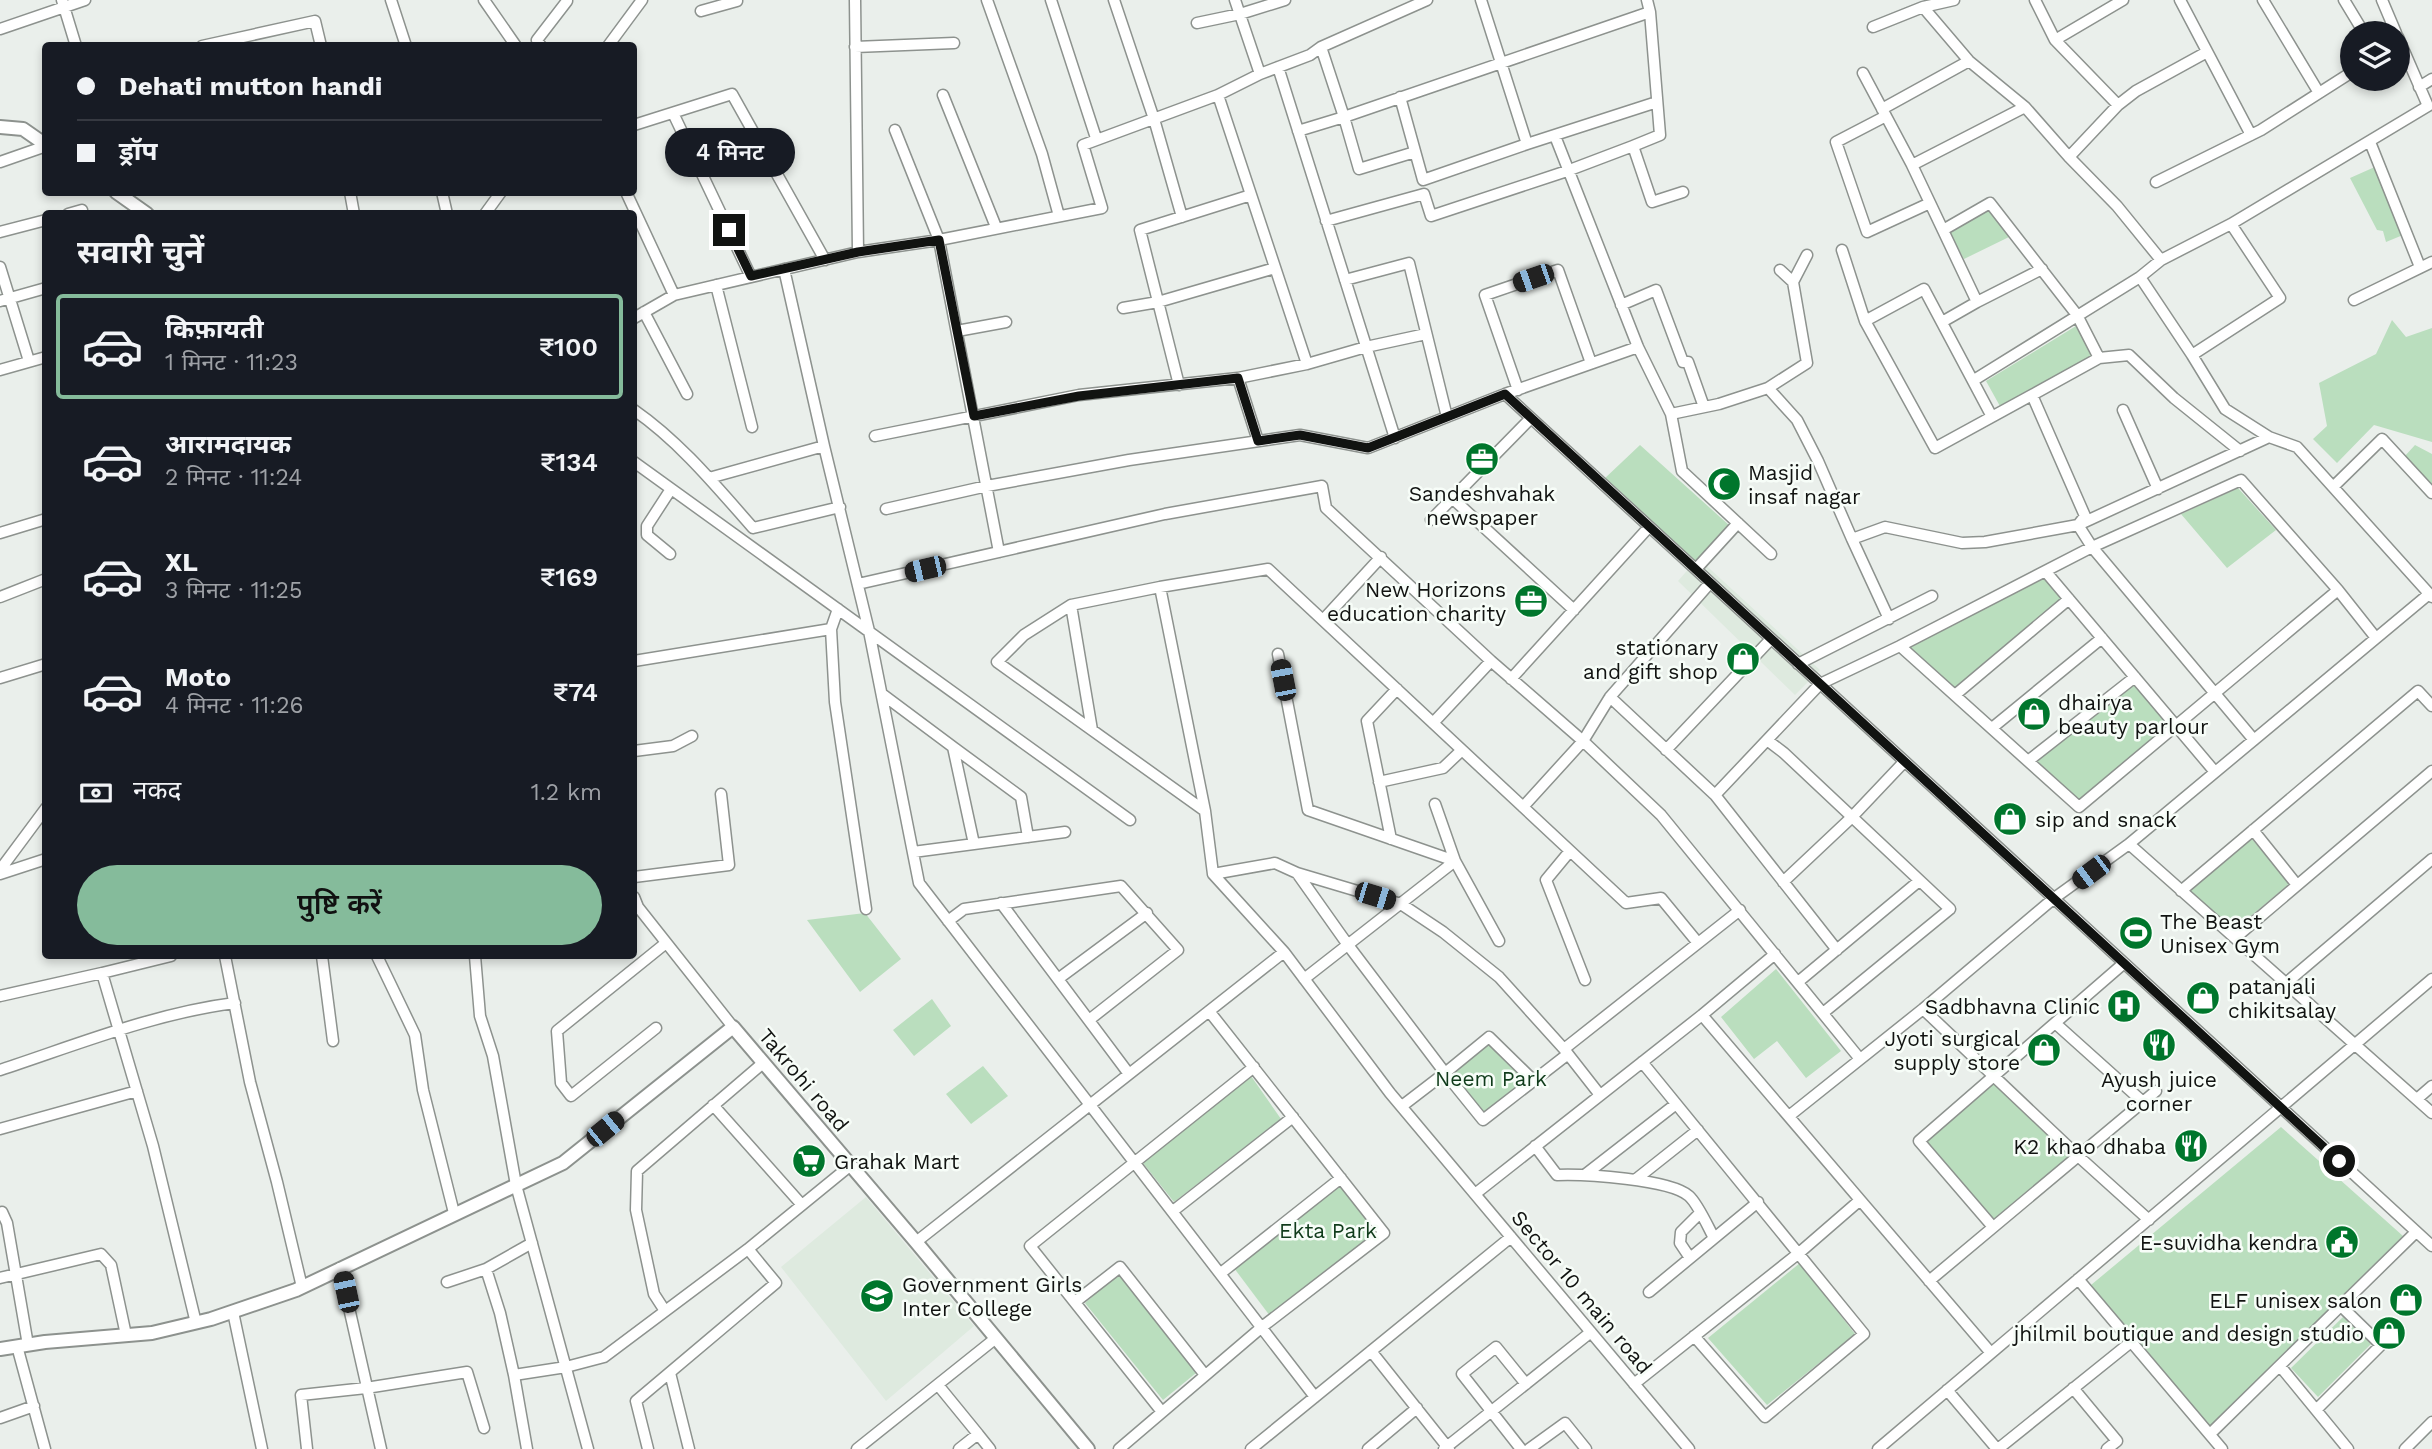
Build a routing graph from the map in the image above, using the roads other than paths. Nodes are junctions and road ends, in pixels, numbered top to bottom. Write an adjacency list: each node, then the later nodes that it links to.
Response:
1 (85, 0): 23 (street)
2 (391, 0): 37 (street)
3 (484, 0): 38 (street)
4 (642, 0): 40 (street)
5 (738, 0): 25 (street)
6 (855, 0): 42 (street)
7 (987, 0): 93 (street)
8 (1051, 0): 73 (street)
9 (1114, 0): 66 (street)
10 (1236, 0): 27 (street)
11 (1284, 0): 27 (street)
12 (1427, 0): 43 (street)
13 (1481, 0): 46 (street)
14 (1647, 0): 26 (street)
15 (1954, 0): 24 (street)
16 (2035, 0): 33 (street)
17 (2123, 0): 33 (street)
18 (2180, 0): 44 (street)
19 (2263, 0): 54 (street)
20 (2344, 0): 28 (street)
21 (2382, 0): 29 (street)
22 (567, 1): 39 (street)
23 (63, 4): 32 (street); 34 (street)
24 (1923, 7): 31 (street); 45 (street)
25 (701, 11)
26 (1650, 12): 46 (street); 58 (street)
27 (1240, 14): 30 (street); 50 (street)
28 (2357, 21)
29 (2391, 21)
30 (1197, 23)
31 (1873, 27)
32 (0, 29)
33 (2055, 40): 59 (street)
34 (75, 42)
35 (220, 42): 36 (street)
36 (320, 42)
37 (405, 42)
38 (513, 42)
39 (538, 42)
40 (611, 42)
41 (954, 43): 42 (street)
42 (855, 47): 105 (street)
43 (1321, 47): 48 (street); 64 (street)
44 (2207, 52): 59 (street); 71 (street)
45 (1969, 61): 61 (street); 63 (street)
46 (1502, 62): 57 (street); 76 (street)
47 (2410, 66): 53 (street)
48 (1278, 67): 50 (street); 70 (street)
49 (1863, 73): 63 (street)
50 (1261, 74): 56 (street)
51 (2432, 79): 53 (street)
52 (2340, 80): 54 (street)
53 (2419, 87): 60 (street)
54 (2319, 93): 71 (street)
55 (943, 95): 98 (street)
56 (1218, 95): 66 (street); 88 (street)
57 (1400, 97): 64 (street); 79 (street)
58 (1657, 102): 72 (street); 78 (street)
59 (2118, 105): 80 (street)
60 (2428, 106): 65 (street); 75 (street)
61 (2025, 107): 80 (street); 82 (street)
62 (673, 113): 67 (street); 107 (street); 116 (street)
63 (1884, 113): 82 (street); 90 (street)
64 (1344, 117): 70 (street); 79 (street)
65 (2432, 118)
66 (1154, 119): 73 (street); 94 (street)
67 (637, 124)
68 (0, 127): 74 (street)
69 (895, 130): 103 (street)
70 (1298, 131): 95 (street)
71 (2250, 135): 85 (street)
72 (1555, 136): 76 (street); 83 (street)
73 (1096, 138): 93 (street)
74 (42, 142)
75 (2370, 142): 97 (street); 111 (street)
76 (1527, 144): 84 (street)
77 (42, 146): 81 (street)
78 (1633, 146): 83 (street); 86 (street)
79 (1415, 152): 84 (street)
80 (2069, 157): 108 (street)
81 (0, 162)
82 (1912, 165): 90 (street)
83 (1567, 171): 87 (street); 127 (street)
84 (1423, 180): 87 (street)
85 (2156, 182)
86 (1683, 192)
87 (1424, 194): 95 (street)
88 (1251, 195): 94 (street); 112 (street)
89 (122, 196): 91 (street)
90 (1930, 203): 99 (street)
91 (141, 210)
92 (637, 215): 101 (street)
93 (1059, 216): 98 (street)
94 (1182, 217): 125 (street)
95 (1326, 220): 118 (street)
96 (42, 221): 100 (street)
97 (2231, 224): 108 (street); 139 (street)
98 (996, 227): 103 (street)
99 (1943, 230): 114 (street); 126 (street)
100 (0, 232)
101 (645, 232): 102 (street); 122 (street)
102 (637, 237)
103 (939, 240): 105 (street); 135 (street)
104 (1842, 250): 132 (street)
105 (858, 252): 107 (street)
106 (1807, 255): 119 (street)
107 (825, 260): 113 (street)
108 (2161, 260): 117 (street)
109 (2432, 262): 111 (street)
110 (0, 267): 123 (street)
111 (2420, 267): 124 (street)
112 (1275, 268): 125 (street); 144 (street)
113 (784, 269): 116 (street); 167 (street)
114 (2042, 269): 126 (street); 130 (street)
115 (1780, 270): 119 (street)
116 (751, 276): 120 (street)
117 (2140, 277): 130 (street); 139 (street)
118 (1345, 280): 136 (street); 137 (street)
119 (1793, 282): 149 (street)
120 (716, 285): 122 (street); 162 (street)
121 (42, 289): 123 (street)
122 (674, 295): 129 (street)
123 (5, 300): 142 (street)
124 (2354, 300)
125 (1158, 302): 128 (street); 148 (street)
126 (1978, 302): 133 (street)
127 (1621, 305): 138 (street); 154 (street)
128 (1123, 308)
129 (644, 312): 131 (street); 151 (street)
130 (2077, 315): 141 (street); 147 (street)
131 (637, 316)
132 (1865, 321): 133 (street); 158 (street)
133 (1942, 321): 147 (street)
134 (1006, 322): 135 (street)
135 (957, 331): 159 (street)
136 (1426, 334): 137 (street); 160 (street)
137 (1366, 347): 144 (street); 165 (street)
138 (1638, 347): 143 (street); 157 (street)
139 (2192, 355): 164 (street)
140 (42, 357): 142 (street)
141 (2099, 358): 153 (street); 168 (street)
142 (29, 361): 145 (street)
143 (1591, 363): 150 (street); 150 (street)
144 (1307, 364): 146 (street)
145 (0, 370)
146 (1238, 378): 148 (street); 166 (street)
147 (1974, 380): 158 (street)
148 (1179, 385): 159 (street)
149 (1769, 388): 154 (street); 185 (street)
150 (1518, 390): 152 (street)
151 (687, 394)
152 (1505, 394): 160 (street); 161 (street)
153 (2032, 395): 158 (street); 182 (street)
154 (1704, 407): 157 (street)
155 (2123, 410): 173 (street)
156 (637, 412): 170 (street)
157 (1671, 414): 181 (street)
158 (1991, 415)
159 (974, 416): 163 (street); 171 (street)
160 (1447, 417): 165 (street)
161 (1531, 418): 176 (street); 183 (street)
162 (752, 427)
163 (875, 436)
164 (2269, 437): 168 (street); 172 (street)
165 (1395, 438): 166 (street)
166 (1258, 441): 171 (street)
167 (824, 446): 170 (street); 177 (street)
168 (2240, 450): 173 (street)
169 (637, 465): 174 (street)
170 (709, 478): 177 (street)
171 (987, 486): 178 (street); 187 (street)
172 (2333, 487): 175 (street); 198 (street)
173 (2158, 488): 182 (street)
174 (671, 489): 188 (street); 203 (street)
175 (2432, 493)
176 (1452, 498): 180 (street); 204 (street)
177 (840, 507): 195 (street)
178 (886, 509)
179 (42, 520): 184 (street)
180 (1431, 520)
181 (1738, 523): 189 (street); 191 (street)
182 (2078, 526): 185 (street); 186 (street)
183 (1649, 527): 191 (street); 204 (street)
184 (0, 533)
185 (1852, 538): 205 (street)
186 (2092, 547): 192 (street); 197 (street); 223 (street)
187 (999, 552): 190 (street); 195 (street)
188 (670, 554)
189 (1771, 554)
190 (1381, 557): 206 (street); 215 (street)
191 (1696, 569): 194 (street)
192 (2046, 572): 201 (street); 212 (street)
193 (42, 581): 200 (street)
194 (1710, 583): 211 (street); 226 (street)
195 (858, 584): 208 (street)
196 (1160, 587): 202 (street); 206 (street); 249 (street)
197 (2338, 590): 210 (street); 223 (street)
198 (2431, 595): 210 (street)
199 (1932, 596): 205 (street)
200 (0, 597)
201 (2069, 599): 209 (street); 225 (street)
202 (1071, 605): 231 (street); 231 (street)
203 (838, 608): 207 (street); 208 (street)
204 (1574, 610): 220 (street)
205 (1889, 619): 216 (street)
206 (1323, 620): 222 (street)
207 (831, 629): 214 (street); 276 (street)
208 (869, 631): 224 (street); 252 (street)
209 (2102, 638): 218 (street); 230 (street)
210 (2376, 638): 234 (street)
211 (1771, 639): 216 (street); 238 (street)
212 (1900, 646): 221 (street); 225 (street)
213 (1278, 654): 256 (street)
214 (637, 661)
215 (1490, 661): 220 (street); 228 (street)
216 (1798, 664): 221 (street)
217 (42, 665): 219 (street)
218 (2135, 677): 229 (street); 240 (street)
219 (0, 678)
220 (1511, 679): 235 (street)
221 (1820, 684): 233 (street); 241 (street)
222 (1397, 689): 228 (street); 244 (street)
223 (2214, 693): 229 (street); 234 (street)
224 (882, 694): 236 (street); 260 (street)
225 (1955, 695): 230 (street)
226 (1610, 697): 235 (street); 238 (street)
227 (2432, 706): 253 (street)
228 (1433, 723): 237 (street)
229 (2176, 726): 240 (street); 243 (street)
230 (1992, 729): 240 (street)
231 (1092, 730): 249 (street)
232 (692, 736): 239 (street)
233 (1767, 740): 246 (street); 251 (street)
234 (2254, 740): 243 (street)
235 (1583, 741): 248 (street); 277 (street)
236 (953, 747): 255 (street); 257 (street)
237 (1462, 750): 244 (street); 248 (street)
238 (1666, 750): 246 (street)
239 (637, 751)
240 (2028, 761)
241 (1904, 762): 251 (street); 272 (street)
242 (2432, 771): 270 (street)
243 (2215, 772): 258 (street)
244 (1379, 782): 256 (street)
245 (721, 794): 267 (street)
246 (1715, 796): 269 (street)
247 (1436, 804): 263 (street)
248 (1522, 807): 259 (street)
249 (1205, 811): 266 (street)
250 (42, 814): 264 (street)
251 (1851, 818): 268 (street); 269 (street)
252 (1130, 820)
253 (2253, 831): 270 (street); 271 (street)
254 (1065, 832): 255 (street)
255 (1028, 836): 257 (street)
256 (1391, 839): 263 (street)
257 (974, 844): 260 (street)
258 (2129, 844): 271 (street); 272 (street)
259 (1570, 851): 283 (street); 298 (street)
260 (913, 852): 279 (street)
261 (2432, 859): 300 (street)
262 (42, 860): 264 (street)
263 (1455, 861): 275 (street); 281 (street)
264 (0, 872)
265 (1297, 873): 266 (street); 275 (street); 284 (street)
266 (1213, 874): 286 (street, Sector 10 main road)
267 (637, 877)
268 (1919, 881): 285 (street); 305 (street)
269 (1783, 882): 285 (street)
270 (2297, 885): 280 (street)
271 (2181, 891): 280 (street)
272 (2053, 899): 293 (street); 303 (street)
273 (1001, 903): 278 (street); 279 (street); 295 (street)
274 (637, 904): 282 (street)
275 (1401, 904): 284 (street); 314 (street)
276 (866, 909)
277 (1740, 910): 283 (street); 287 (street)
278 (1147, 913): 295 (street); 307 (street)
279 (948, 921): 330 (street)
280 (2235, 938): 300 (street)
281 (1499, 941)
282 (666, 943): 309 (street); 310 (street)
283 (1698, 943): 314 (street)
284 (1348, 945): 296 (street); 320 (street)
285 (1837, 950): 299 (street)
286 (1284, 953): 296 (street, Sector 10 main road); 304 (street)
287 (1776, 954): 299 (street); 306 (street)
288 (159, 959): 294 (street)
289 (226, 959): 302 (street)
290 (321, 959): 312 (street)
291 (378, 959): 354 (street)
292 (475, 959): 347 (street)
293 (2123, 964): 308 (street); 334 (street)
294 (102, 973): 301 (street); 311 (street)
295 (1058, 979): 307 (street)
296 (1304, 979): 333 (street, Sector 10 main road)
297 (2432, 979): 313 (street)
298 (1585, 980)
299 (1798, 982): 305 (street)
300 (2285, 984): 313 (street)
301 (0, 996)
302 (235, 1003): 311 (street); 375 (street)
303 (1923, 1009): 315 (street); 322 (street)
304 (1209, 1011): 318 (street); 321 (street)
305 (1823, 1013): 315 (street)
306 (1702, 1015): 316 (street); 336 (street)
307 (1089, 1020): 321 (street)
308 (2055, 1023): 322 (street); 329 (street)
309 (733, 1027): 317 (street, Takrohi road); 347 (street)
310 (656, 1028)
311 (119, 1031): 319 (street); 325 (street)
312 (333, 1041)
313 (2356, 1044): 328 (street); 334 (street)
314 (1566, 1051): 323 (street); 327 (street)
315 (1860, 1059): 336 (street)
316 (1642, 1062): 327 (street); 331 (street)
317 (763, 1063): 332 (street); 343 (street, Takrohi road)
318 (1254, 1067): 337 (street); 342 (street)
319 (0, 1070)
320 (1445, 1073): 323 (street); 323 (street); 333 (street)
321 (1129, 1074): 330 (street)
322 (1993, 1076): 341 (street); 357 (street)
323 (1533, 1080)
324 (2432, 1086): 328 (street)
325 (136, 1091): 338 (street); 381 (street)
326 (2155, 1091): 329 (street)
327 (1600, 1095): 340 (street)
328 (2417, 1099): 335 (street)
329 (2143, 1102): 341 (street)
330 (1091, 1104): 342 (street); 361 (street)
331 (1676, 1104): 339 (street); 344 (street)
332 (713, 1105): 351 (street); 379 (street)
333 (1402, 1106): 348 (street, Sector 10 main road)
334 (2281, 1108): 356 (street); 358 (street)
335 (2432, 1113)
336 (1789, 1116): 349 (street)
337 (1293, 1117): 345 (street); 352 (street)
338 (0, 1129)
339 (1698, 1130): 346 (street); 350 (street)
340 (1535, 1146): 344 (street); 348 (street)
341 (2078, 1156): 356 (street); 357 (street)
342 (1136, 1162): 352 (street); 377 (street)
343 (850, 1165): 351 (street); 361 (street, Takrohi road)
344 (1586, 1174): 346 (street)
345 (1341, 1178): 369 (street); 382 (street)
346 (1635, 1181): 355 (street)
347 (516, 1185): 354 (street); 362 (street)
348 (1475, 1194): 359 (street, Sector 10 main road)
349 (1859, 1201): 365 (street); 373 (street)
350 (1758, 1202): 360 (street); 365 (street)
351 (802, 1205): 364 (street)
352 (1173, 1210): 369 (street)
353 (0, 1213): 370 (street)
354 (454, 1213): 367 (street)
355 (1700, 1213): 360 (street); 366 (street)
356 (2149, 1220): 372 (street)
357 (1993, 1227): 373 (street)
358 (2416, 1232): 363 (street); 378 (street)
359 (1511, 1237): 383 (street, Sector 10 main road); 390 (street)
360 (1714, 1238): 366 (street)
361 (916, 1242): 386 (street, Takrohi road)
362 (532, 1243): 368 (street); 393 (street)
363 (2432, 1247)
364 (748, 1249): 379 (street); 394 (street)
365 (1800, 1252): 385 (street); 385 (street)
366 (1690, 1258): 376 (street)
367 (340, 1268): 375 (street); 400 (street)
368 (486, 1269): 374 (street); 395 (street)
369 (1220, 1273): 382 (street)
370 (16, 1274): 371 (street); 384 (street); 388 (street)
371 (0, 1278)
372 (2078, 1279): 387 (street); 391 (street)
373 (1929, 1281): 391 (street)
374 (447, 1282)
375 (302, 1287): 380 (street)
376 (1649, 1292)
377 (1075, 1302): 396 (street); 407 (street)
378 (2341, 1306): 392 (street); 406 (street)
379 (666, 1311): 393 (street)
380 (233, 1312): 381 (street); 416 (street)
381 (196, 1323): 384 (street)
382 (1262, 1327): 396 (street); 403 (street)
383 (1591, 1332): 397 (street); 398 (street, Sector 10 main road)
384 (126, 1335): 388 (street)
385 (1694, 1336): 398 (street)
386 (996, 1338): 399 (street); 426 (street, Takrohi road)
387 (2131, 1342): 401 (street); 413 (street)
388 (22, 1346): 389 (street); 404 (street)
389 (0, 1349)
390 (1371, 1351): 403 (street); 405 (street)
391 (1991, 1353): 402 (street)
392 (2280, 1366): 406 (street); 413 (street)
393 (566, 1367): 395 (street); 420 (street)
394 (670, 1373): 421 (street); 422 (street)
395 (514, 1375): 419 (street)
396 (1205, 1375): 407 (street)
397 (1525, 1384): 408 (street); 408 (street)
398 (1634, 1384): 433 (street, Sector 10 main road)
399 (938, 1385): 412 (street); 423 (street)
400 (366, 1388): 411 (street); 417 (street); 418 (street)
401 (2073, 1388): 435 (street); 436 (street)
402 (1947, 1390): 434 (street); 435 (street)
403 (1315, 1396): 428 (street)
404 (34, 1406): 409 (street); 415 (street)
405 (1417, 1408): 414 (street); 429 (street)
406 (2316, 1410): 438 (street)
407 (1162, 1412): 427 (street)
408 (1491, 1412): 414 (street); 430 (street)
409 (0, 1418)
410 (2432, 1422): 439 (street)
411 (484, 1428)
412 (978, 1434): 424 (street); 425 (street)
413 (2210, 1434): 437 (street)
414 (1447, 1448)
415 (45, 1449)
416 (262, 1449)
417 (307, 1449)
418 (381, 1449)
419 (527, 1449)
420 (588, 1449)
421 (648, 1449)
422 (689, 1449)
423 (857, 1449)
424 (959, 1449)
425 (990, 1449)
426 (1088, 1449)
427 (1119, 1449)
428 (1251, 1449)
429 (1368, 1449)
430 (1521, 1449)
431 (1529, 1449): 432 (street)
432 (1586, 1449)
433 (1689, 1449)
434 (1878, 1449)
435 (1998, 1449)
436 (2107, 1449)
437 (2222, 1449)
438 (2348, 1449)
439 (2405, 1449)

